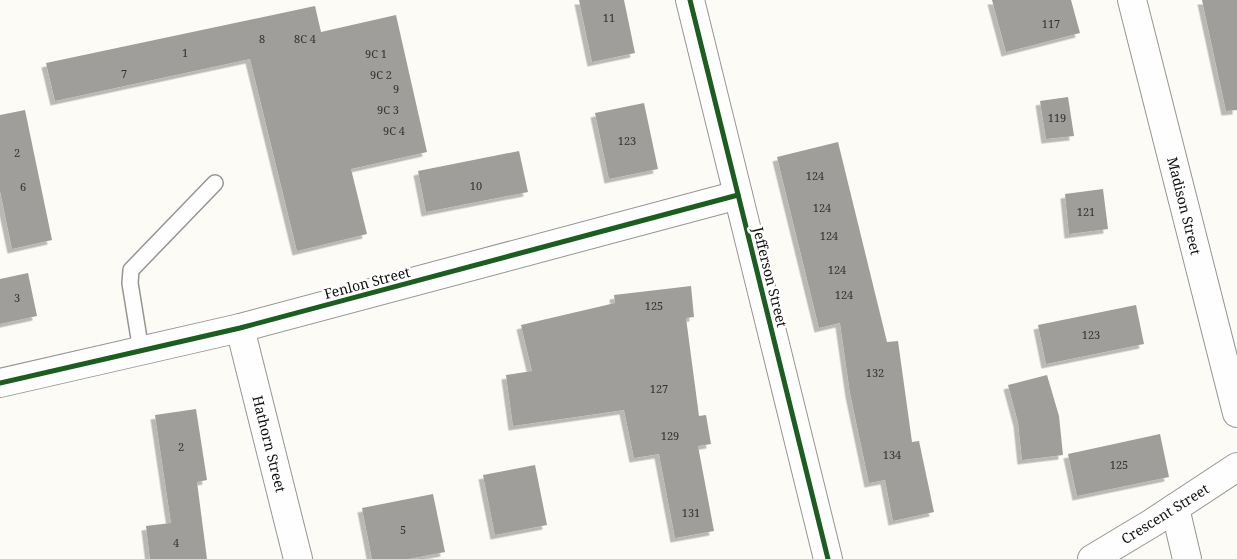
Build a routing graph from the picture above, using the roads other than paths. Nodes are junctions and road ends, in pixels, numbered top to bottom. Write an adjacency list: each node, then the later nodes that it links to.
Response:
1 (690, 0): 4 (street, Jefferson Street)
2 (1132, 0): 8 (street, Madison Street)
3 (215, 183): 6 (lane)
4 (738, 195): 5 (street, Fenlon Street); 12 (street, Jefferson Street)
5 (240, 328): 6 (street, Fenlon Street); 11 (street, Hathorn Street)
6 (141, 351): 7 (street, Fenlon Street)
7 (0, 383)
8 (1237, 413)
9 (1237, 467): 10 (street, Crescent Street)
10 (1175, 508): 13 (street, Crescent Street); 14 (street)
11 (298, 559)
12 (828, 559)
13 (1092, 559)
14 (1188, 559)

